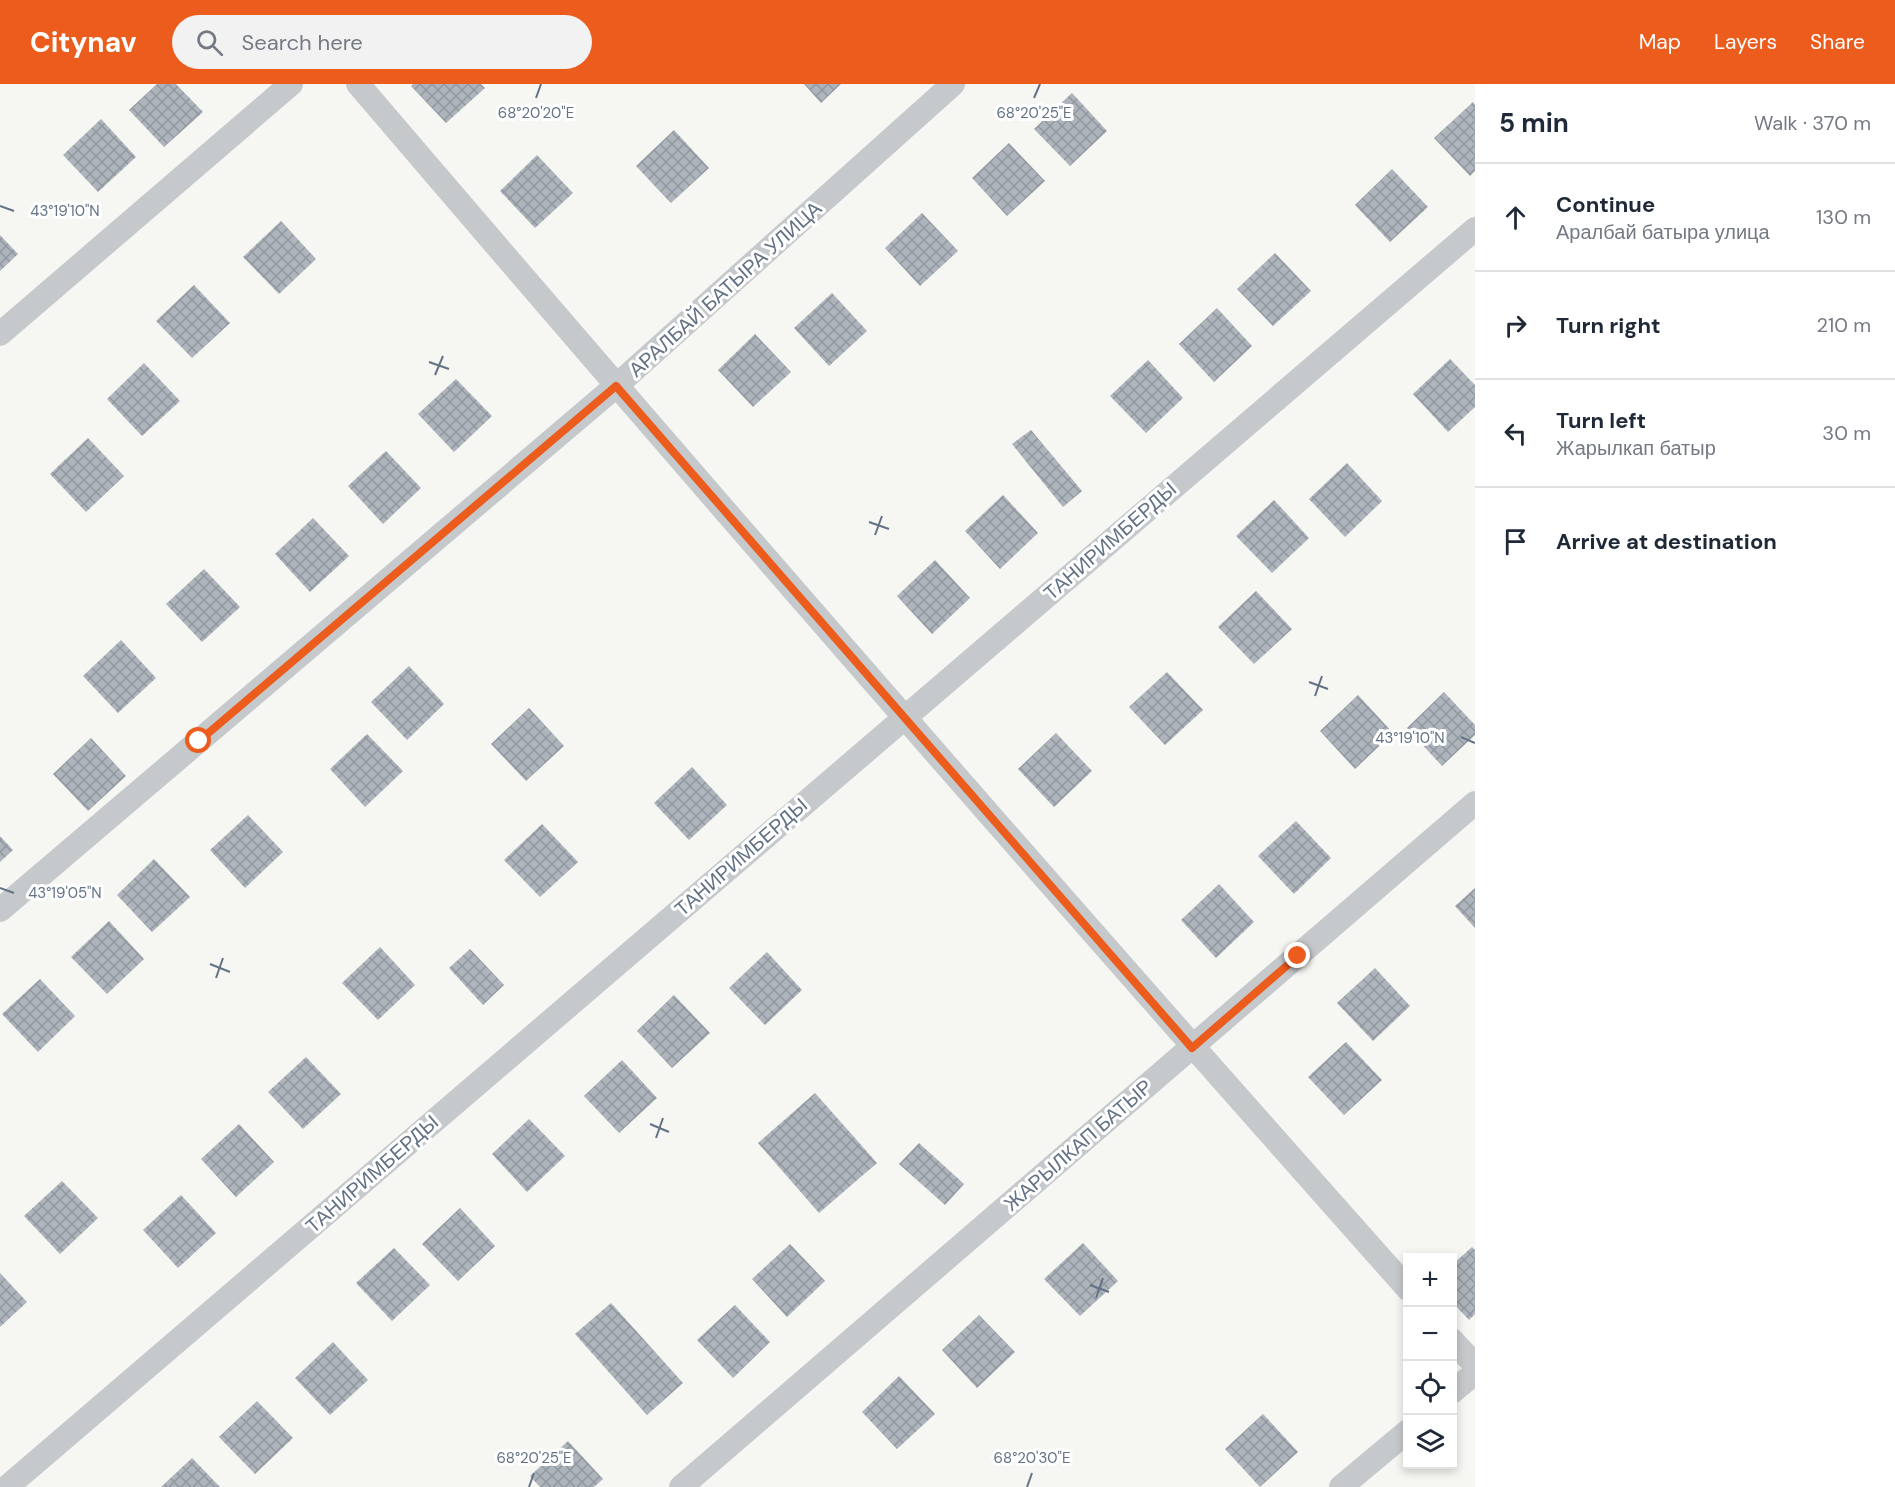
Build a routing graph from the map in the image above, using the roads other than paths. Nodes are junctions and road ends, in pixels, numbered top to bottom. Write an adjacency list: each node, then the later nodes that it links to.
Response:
1 (291, 84): 5 (street)
2 (358, 84): 6 (street)
3 (953, 84): 6 (street, АРАЛБАЙ БАТЫРА УЛИЦА)
4 (1475, 229): 7 (street, ТАНИРИМБЕРДЫ)
5 (0, 334)
6 (616, 386): 7 (street); 9 (street, АРАЛБАЙ БАТЫРА УЛИЦА)
7 (903, 717): 10 (street); 17 (street, ТАНИРИМБЕРДЫ)
8 (1475, 803): 10 (street, ЖАРЫЛКАП БАТЫР)
9 (0, 910)
10 (1192, 1048): 11 (street); 18 (street, ЖАРЫЛКАП БАТЫР)
11 (1403, 1285)
12 (1457, 1345): 13 (street)
13 (1475, 1365)
14 (1475, 1373): 15 (street)
15 (1457, 1388)
16 (1403, 1434): 19 (street)
17 (7, 1487)
18 (681, 1487)
19 (1341, 1487)

